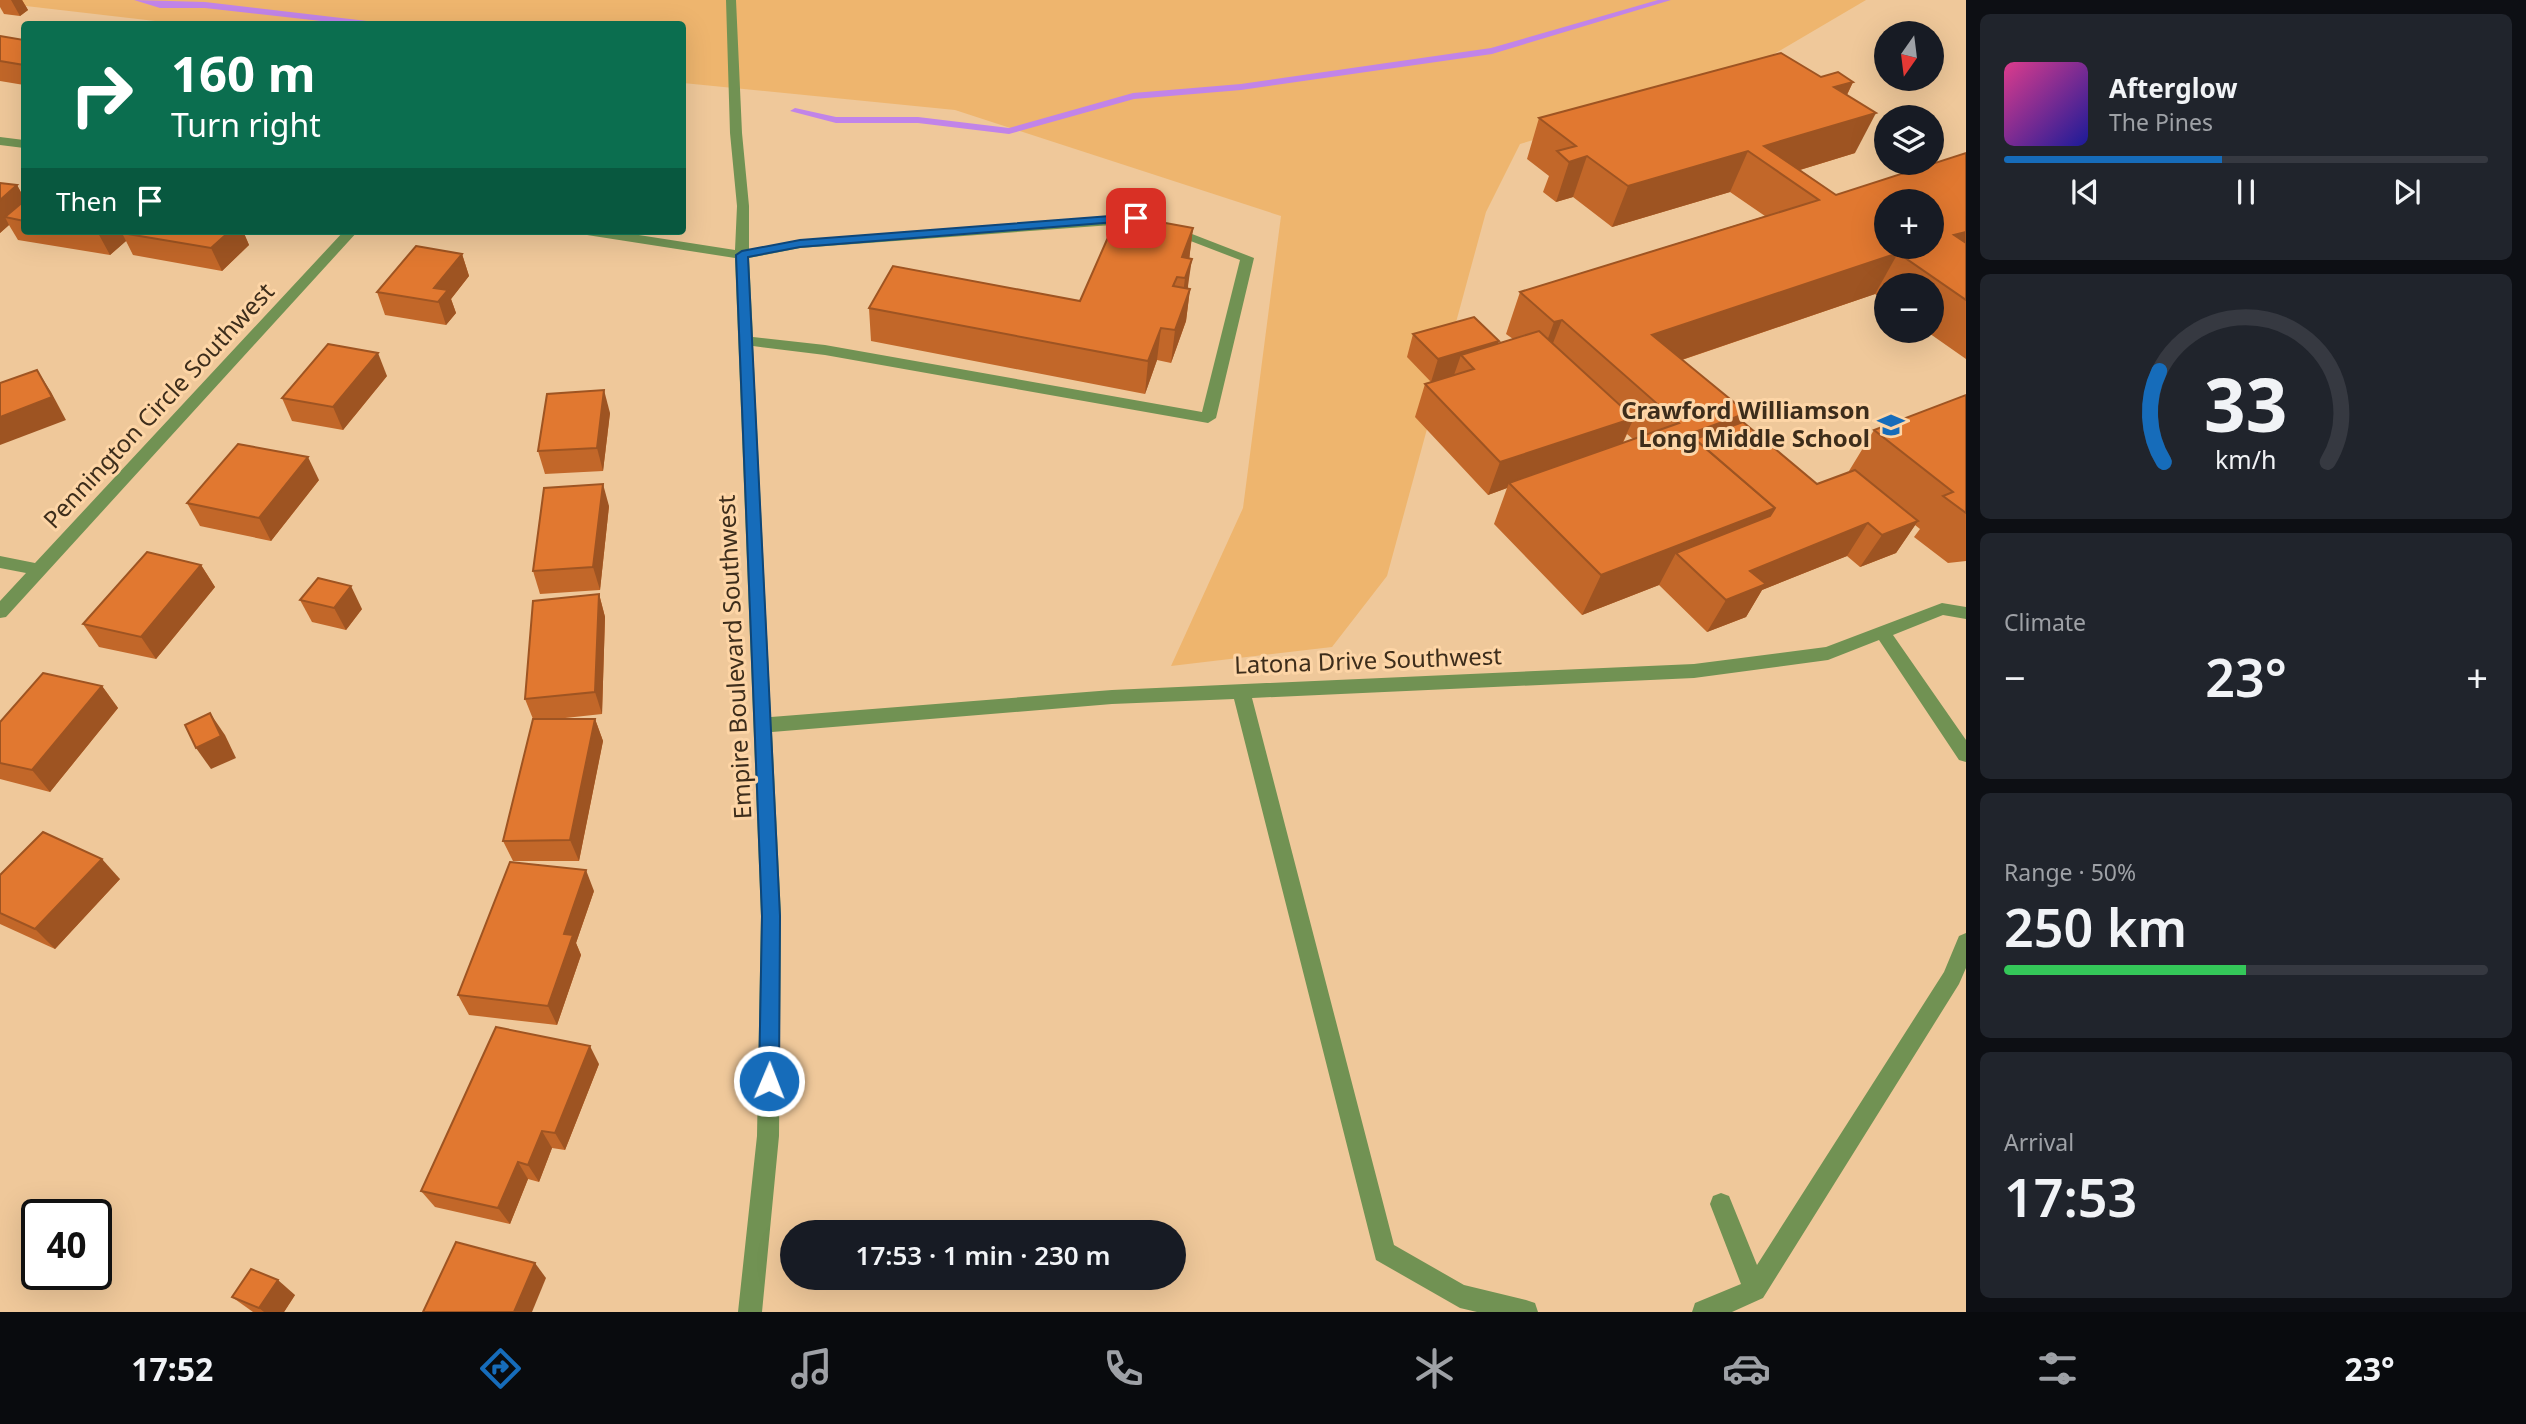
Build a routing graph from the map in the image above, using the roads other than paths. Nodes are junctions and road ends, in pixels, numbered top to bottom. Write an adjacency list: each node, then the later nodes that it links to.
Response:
1 (731, 0): 6 (street, Empire Boulevard Southwest)
2 (0, 141): 3 (street)
3 (21, 144)
4 (347, 235): 9 (street, Pennington Circle Southwest)
5 (613, 235): 6 (street)
6 (742, 255): 7 (street, Empire Boulevard Southwest); 7 (street)
7 (746, 341): 14 (street, Empire Boulevard Southwest)
8 (0, 562): 9 (street)
9 (39, 570): 10 (street, Pennington Circle Southwest)
10 (0, 612)
11 (1966, 613): 12 (street, Latona Drive Southwest)
12 (1883, 633): 13 (street, Latona Drive Southwest); 15 (street)
13 (1241, 690): 14 (street, Latona Drive Southwest); 20 (street)
14 (762, 725): 19 (street, Empire Boulevard Southwest)
15 (1966, 755)
16 (1966, 942): 18 (street)
17 (1721, 1204): 18 (street)
18 (1755, 1290): 21 (street)
19 (750, 1312)
20 (1525, 1312)
21 (1703, 1312)

